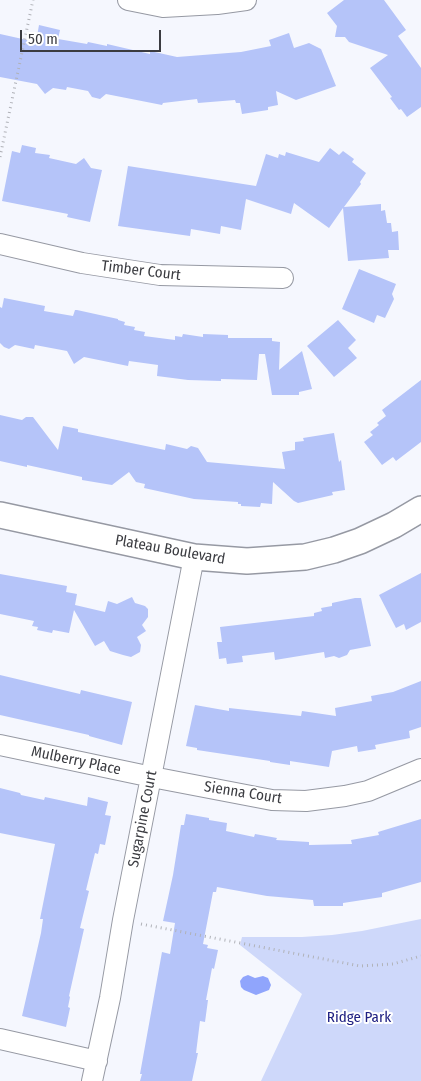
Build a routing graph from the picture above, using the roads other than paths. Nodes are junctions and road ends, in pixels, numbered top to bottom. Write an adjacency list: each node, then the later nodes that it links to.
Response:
1 (128, 0): 2 (street)
2 (246, 0)
3 (0, 244): 4 (street, Timber Court)
4 (284, 278)
5 (421, 509): 7 (street, Plateau Boulevard)
6 (0, 515): 7 (street, Plateau Boulevard)
7 (194, 557): 10 (street, Sugarpine Court)
8 (0, 745): 10 (street, Mulberry Place)
9 (421, 769): 10 (street, Sienna Court)
10 (152, 777): 12 (street, Sugarpine Court)
11 (0, 1039): 12 (street)
12 (97, 1061): 13 (street, Sugarpine Court)
13 (92, 1081)

